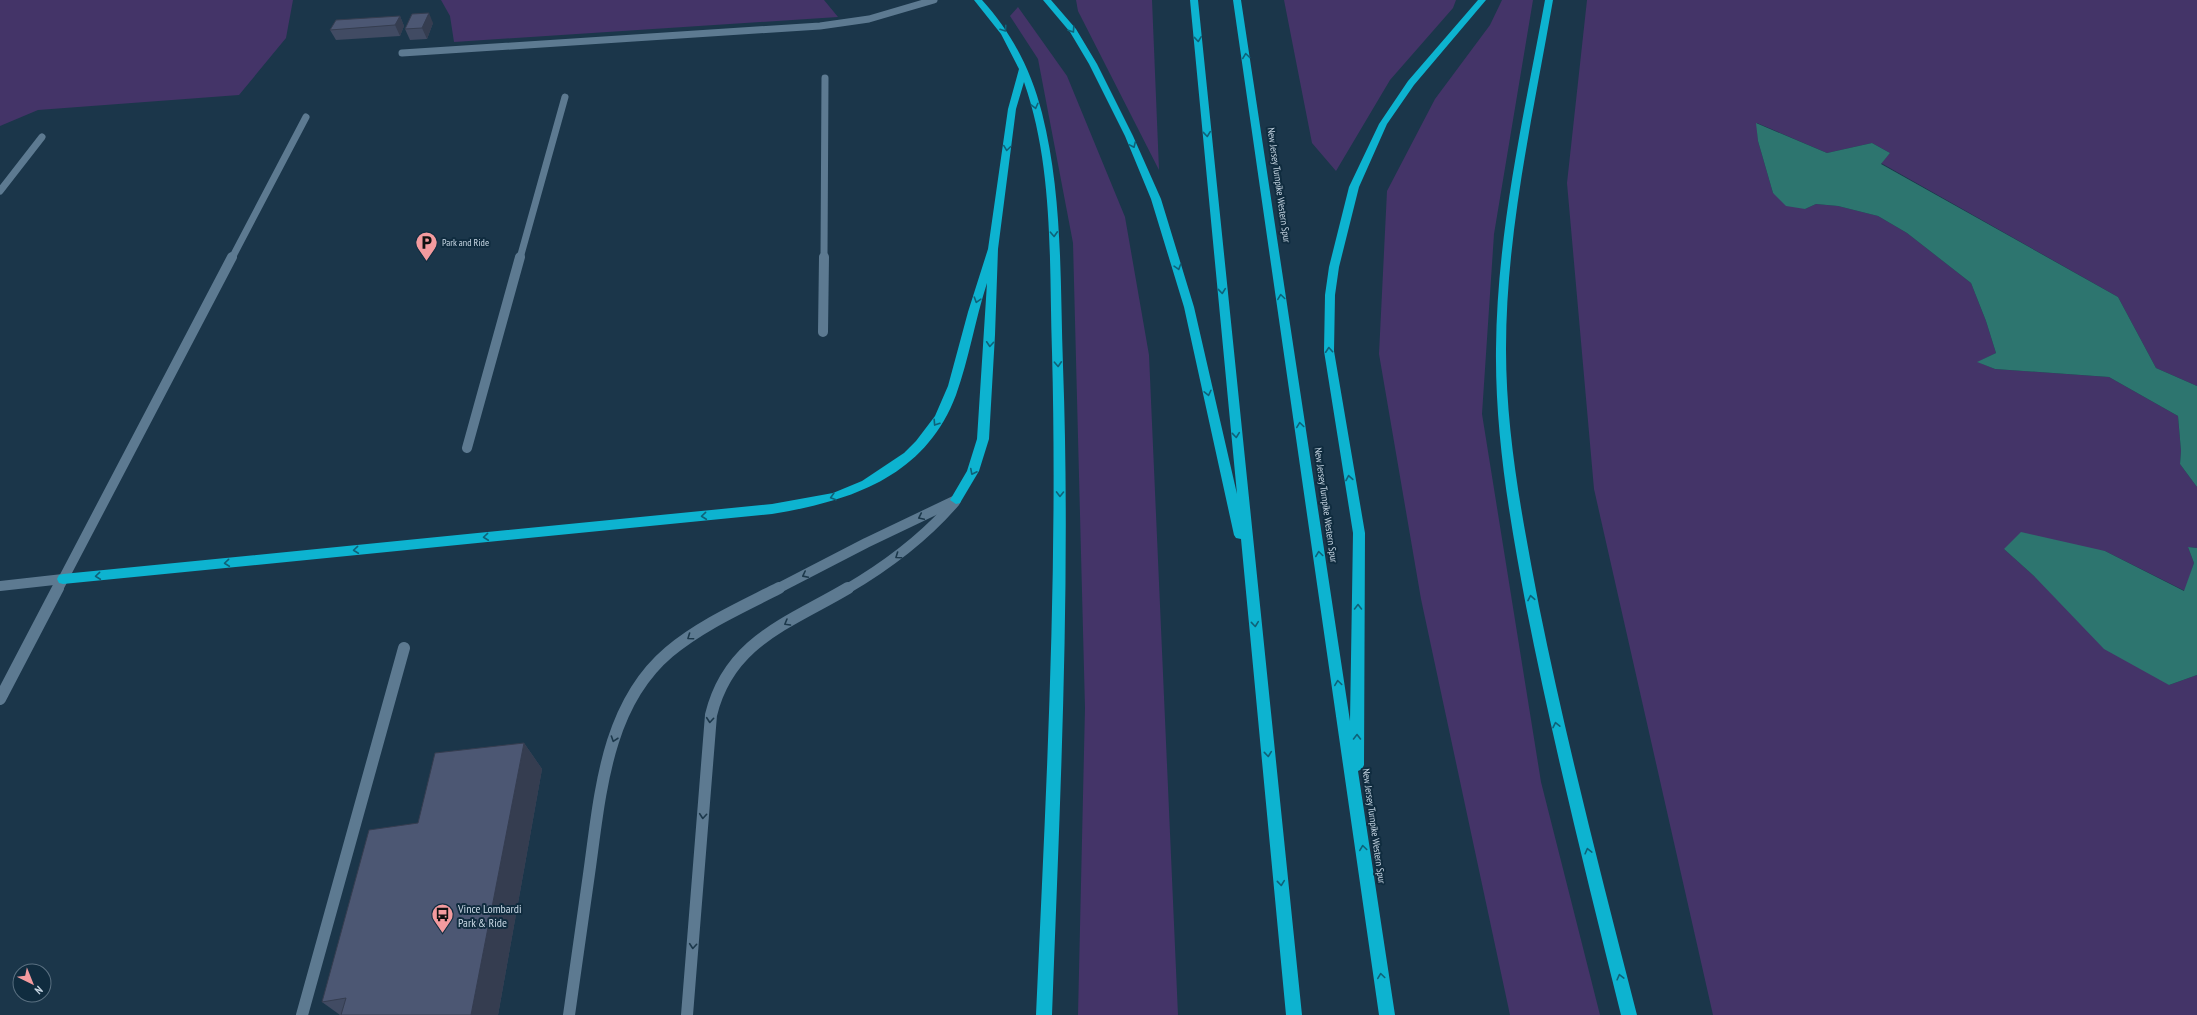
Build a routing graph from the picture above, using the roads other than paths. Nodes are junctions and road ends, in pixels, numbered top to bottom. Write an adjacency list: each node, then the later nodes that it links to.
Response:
1 (934, 0): 8 (lane)
2 (978, 0): 9 (highway, one-way to 9)
3 (1194, 0): 21 (highway, one-way to 21)
4 (1237, 0): 24 (highway, New Jersey Turnpike Western Spur, one-way to 4)
5 (1482, 0): 24 (highway, one-way to 5)
6 (1549, 0): 31 (highway, one-way to 6)
7 (1051, 2): 21 (highway, one-way to 21)
8 (402, 53)
9 (1023, 69): 15 (highway, one-way to 15); 28 (highway, one-way to 28)
10 (824, 78): 16 (lane)
11 (565, 97): 17 (lane)
12 (306, 117): 19 (lane)
13 (42, 136): 14 (lane)
14 (0, 191)
15 (993, 249): 18 (highway, one-way to 18); 19 (highway, one-way to 19)
16 (823, 332)
17 (467, 448)
18 (956, 500): 26 (lane, one-way to 26); 27 (lane, one-way to 27)
19 (63, 579): 20 (lane); 23 (lane)
20 (0, 586)
21 (1251, 586): 29 (highway, one-way to 29)
22 (404, 648): 25 (lane)
23 (0, 699)
24 (1356, 804): 30 (highway, New Jersey Turnpike Western Spur, one-way to 24)
25 (302, 1015)
26 (570, 1015)
27 (687, 1015)
28 (1044, 1015)
29 (1294, 1015)
30 (1387, 1015)
31 (1629, 1015)

